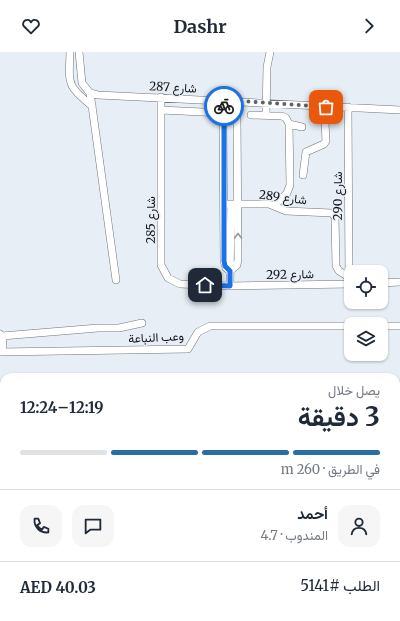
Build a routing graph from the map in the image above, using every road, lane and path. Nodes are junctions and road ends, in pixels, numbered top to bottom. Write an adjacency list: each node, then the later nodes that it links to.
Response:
1 (70, 52): 8 (street)
2 (79, 52): 4 (street)
3 (270, 52): 7 (street)
4 (90, 93): 5 (street, شارع 287); 8 (street)
5 (161, 97): 6 (street, شارع 287); 11 (street, شارع 285)
6 (229, 101): 7 (street, شارع 287); 13 (street); 19 (street)
7 (266, 104): 9 (street, شارع 287); 15 (street)
8 (92, 106): 24 (street)
9 (315, 106): 10 (street, شارع 287); 18 (street)
10 (348, 107): 12 (street, شارع 287); 21 (street, شارع 290)
11 (161, 110): 13 (street); 28 (street, شارع 285)
12 (400, 110)
13 (223, 113): 19 (street)
14 (251, 115): 15 (street)
15 (266, 116): 16 (street)
16 (290, 124): 17 (street); 20 (street)
17 (302, 128)
18 (303, 175)
19 (231, 204): 20 (street, شارع 289); 22 (street); 22 (street, one-way to 19)
20 (274, 206): 23 (street, شارع 289)
21 (349, 265)
22 (230, 271): 28 (street)
23 (344, 276)
24 (116, 280)
25 (344, 282): 28 (street, شارع 292)
26 (400, 282): 27 (street)
27 (388, 283)
28 (230, 286)
29 (142, 323): 33 (street)
30 (344, 326): 34 (street, وعب النباعة)
31 (388, 326): 32 (street)
32 (400, 326)
33 (1, 335): 34 (street)
34 (1, 352)

